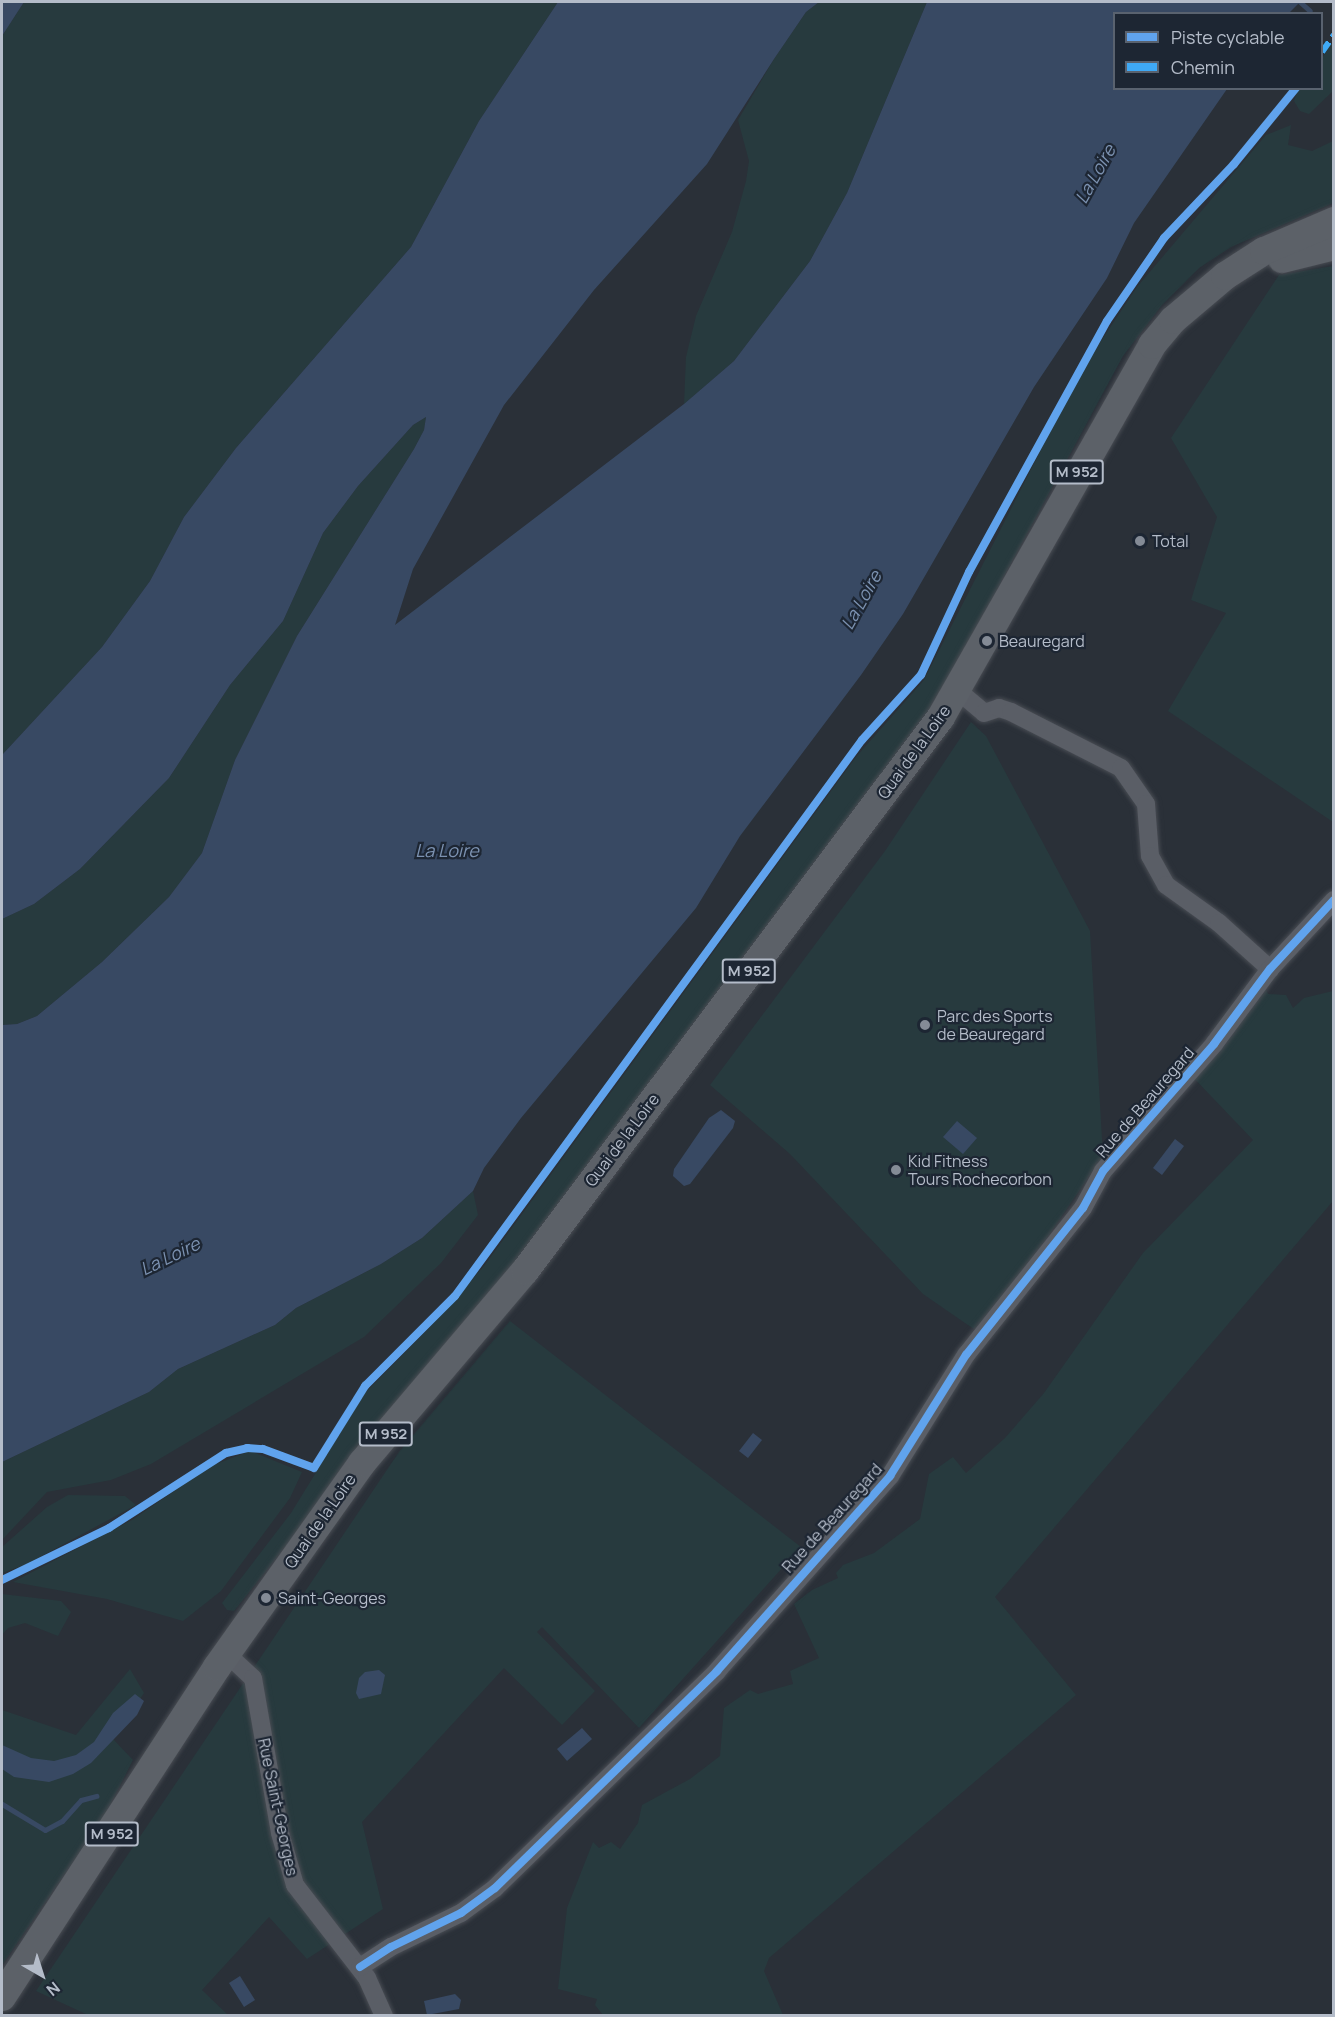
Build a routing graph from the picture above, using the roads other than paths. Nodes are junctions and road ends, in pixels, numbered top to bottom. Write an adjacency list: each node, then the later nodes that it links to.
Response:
1 (1334, 221): 3 (main road, M 952)
2 (1334, 246): 3 (main road, M 952)
3 (1225, 276): 4 (main road, Quai de la Loire / M 952)
4 (957, 690): 6 (street); 7 (main road, Quai de la Loire / M 952)
5 (1334, 900): 6 (street, Rue de Beauregard)
6 (1267, 973): 8 (street, Rue de Beauregard)
7 (227, 1654): 8 (street, Rue Saint-Georges); 9 (main road, Quai de la Loire / M 952)
8 (360, 1967): 10 (street, Rue Saint-Georges)
9 (2, 1997)
10 (384, 2016)

